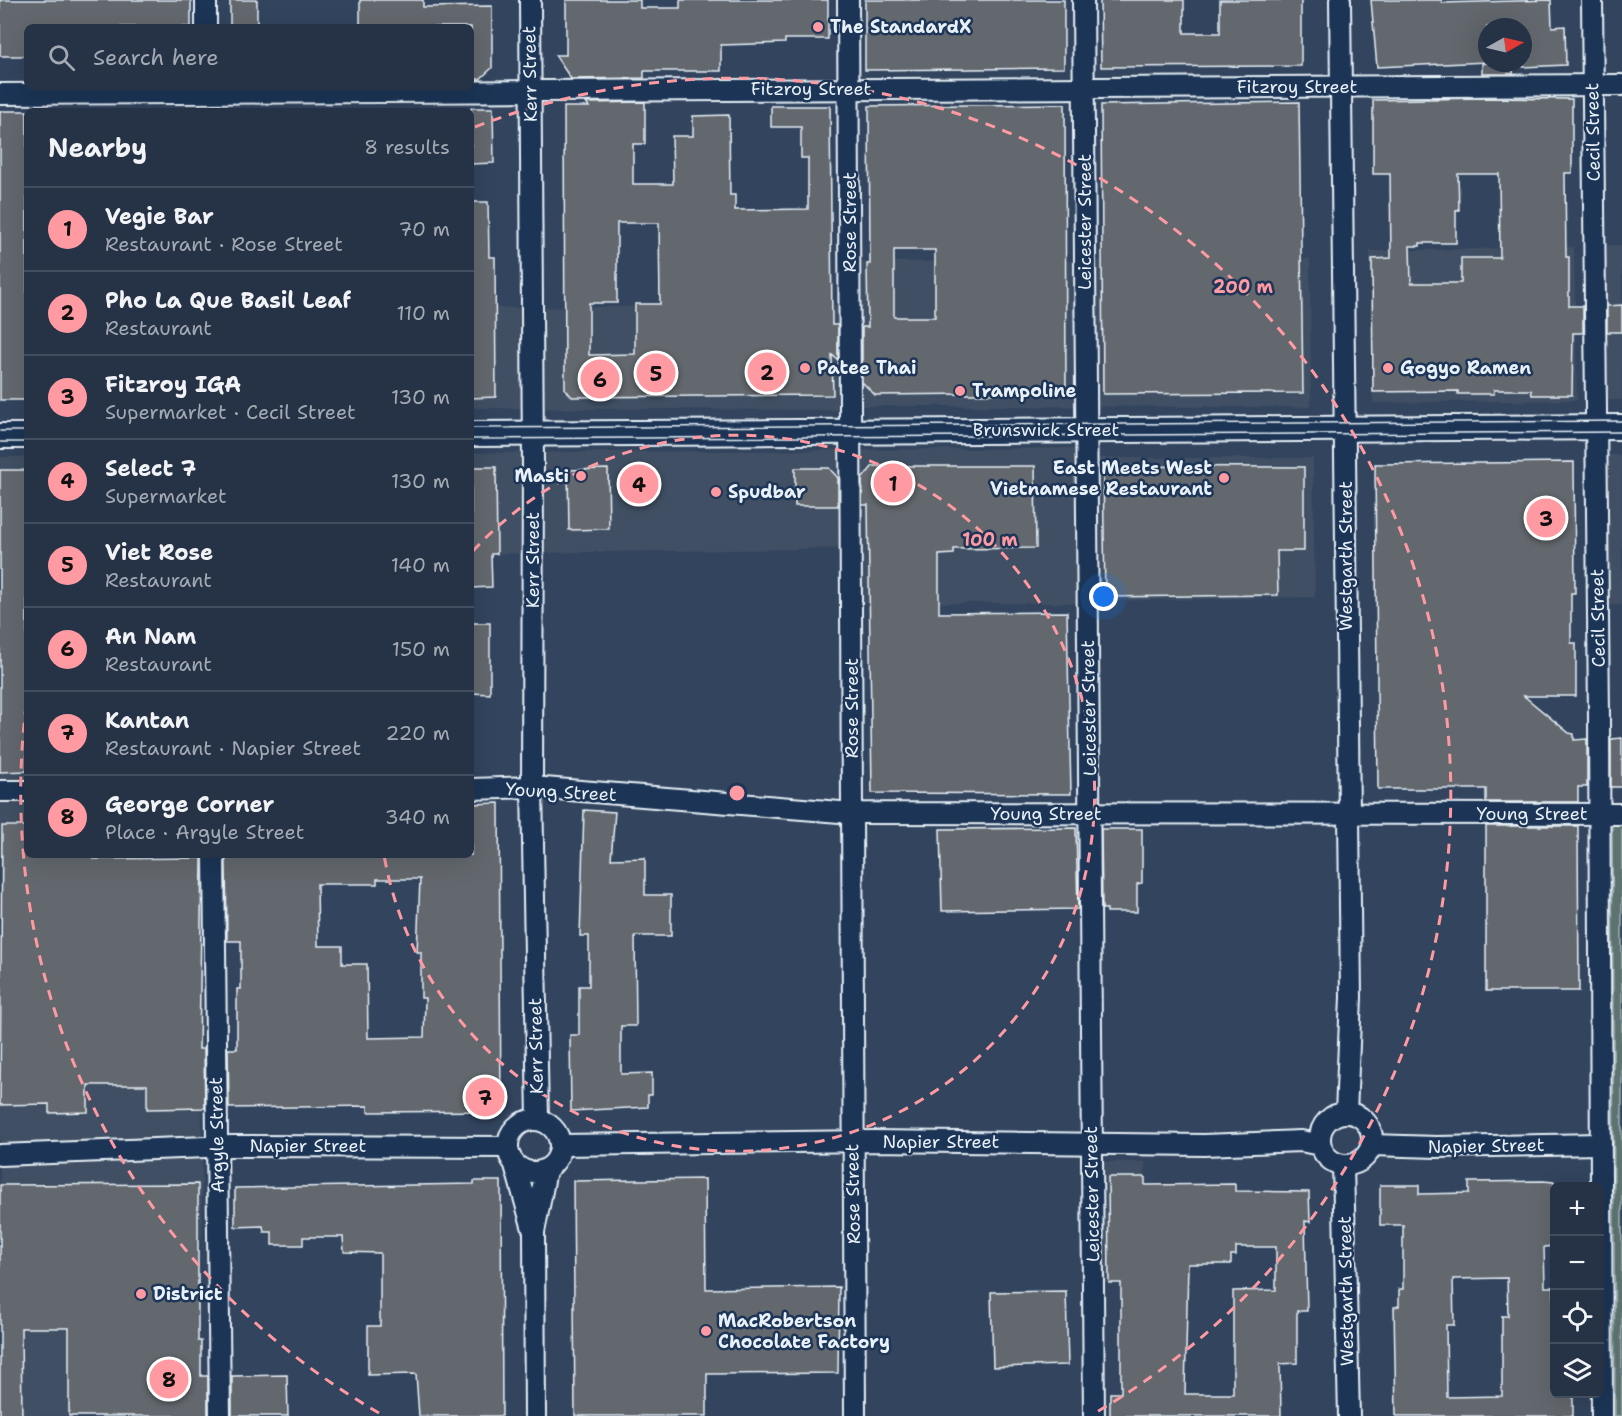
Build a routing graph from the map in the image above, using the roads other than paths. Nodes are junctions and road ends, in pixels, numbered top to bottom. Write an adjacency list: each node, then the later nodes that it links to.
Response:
1 (206, 0): 7 (street)
2 (530, 0): 13 (street, Kerr Street)
3 (848, 0): 12 (street, Rose Street)
4 (1083, 0): 11 (street, Leicester Street)
5 (1340, 0): 10 (street, Westgarth Street)
6 (1592, 0): 8 (street, Cecil Street)
7 (206, 24)
8 (1593, 86): 9 (street, Fitzroy Street); 10 (street, Fitzroy Street); 16 (street, Cecil Street)
9 (1622, 86)
10 (1342, 87): 11 (street, Fitzroy Street); 18 (street, Westgarth Street)
11 (1084, 88): 12 (street, Fitzroy Street); 19 (street, Leicester Street)
12 (849, 89): 13 (street, Fitzroy Street); 20 (street, Rose Street)
13 (530, 91): 15 (street, Fitzroy Street); 21 (street, Kerr Street)
14 (0, 94): 15 (street, Fitzroy Street)
15 (207, 97)
16 (1595, 427): 17 (street, Brunswick Street); 18 (street, Brunswick Street); 31 (street, Cecil Street)
17 (1622, 427)
18 (1345, 429): 19 (street, Brunswick Street); 33 (street, Westgarth Street)
19 (1086, 430): 20 (street, Brunswick Street); 30 (street, Leicester Street)
20 (851, 432): 21 (street, Brunswick Street); 29 (street, Rose Street)
21 (533, 433): 22 (street, Brunswick Street); 25 (street, Kerr Street)
22 (474, 434)
23 (0, 436): 24 (street)
24 (24, 436)
25 (532, 787): 26 (street, Young Street); 29 (street, Young Street); 36 (street, Kerr Street)
26 (474, 789)
27 (0, 791): 28 (street)
28 (24, 791)
29 (852, 813): 30 (street, Young Street); 37 (street, Rose Street)
30 (1090, 814): 33 (street, Young Street); 38 (street, Leicester Street)
31 (1599, 814): 32 (street, Young Street); 33 (street, Young Street); 40 (street, Cecil Street)
32 (1622, 814)
33 (1349, 816): 35 (street, Westgarth Street)
34 (214, 858): 43 (street, Argyle Street)
35 (1346, 1113): 41 (street); 42 (street)
36 (538, 1120): 39 (street); 45 (street)
37 (853, 1141): 38 (street, Napier Street); 39 (street, Napier Street); 51 (street, Rose Street)
38 (1091, 1143): 41 (street, Napier Street); 52 (street, Leicester Street)
39 (561, 1144): 47 (street)
40 (1601, 1144): 42 (street, Napier Street); 54 (street, Cecil Street)
41 (1320, 1145): 46 (street)
42 (1371, 1145): 46 (street)
43 (217, 1147): 44 (street, Napier Street); 45 (street, Napier Street); 49 (street, Argyle Street)
44 (0, 1155)
45 (511, 1156): 47 (street); 48 (street)
46 (1343, 1165): 53 (street, Westgarth Street)
47 (546, 1170): 48 (street)
48 (534, 1232): 50 (street)
49 (220, 1416)
50 (535, 1416)
51 (855, 1416)
52 (1094, 1416)
53 (1349, 1416)
54 (1602, 1416)

